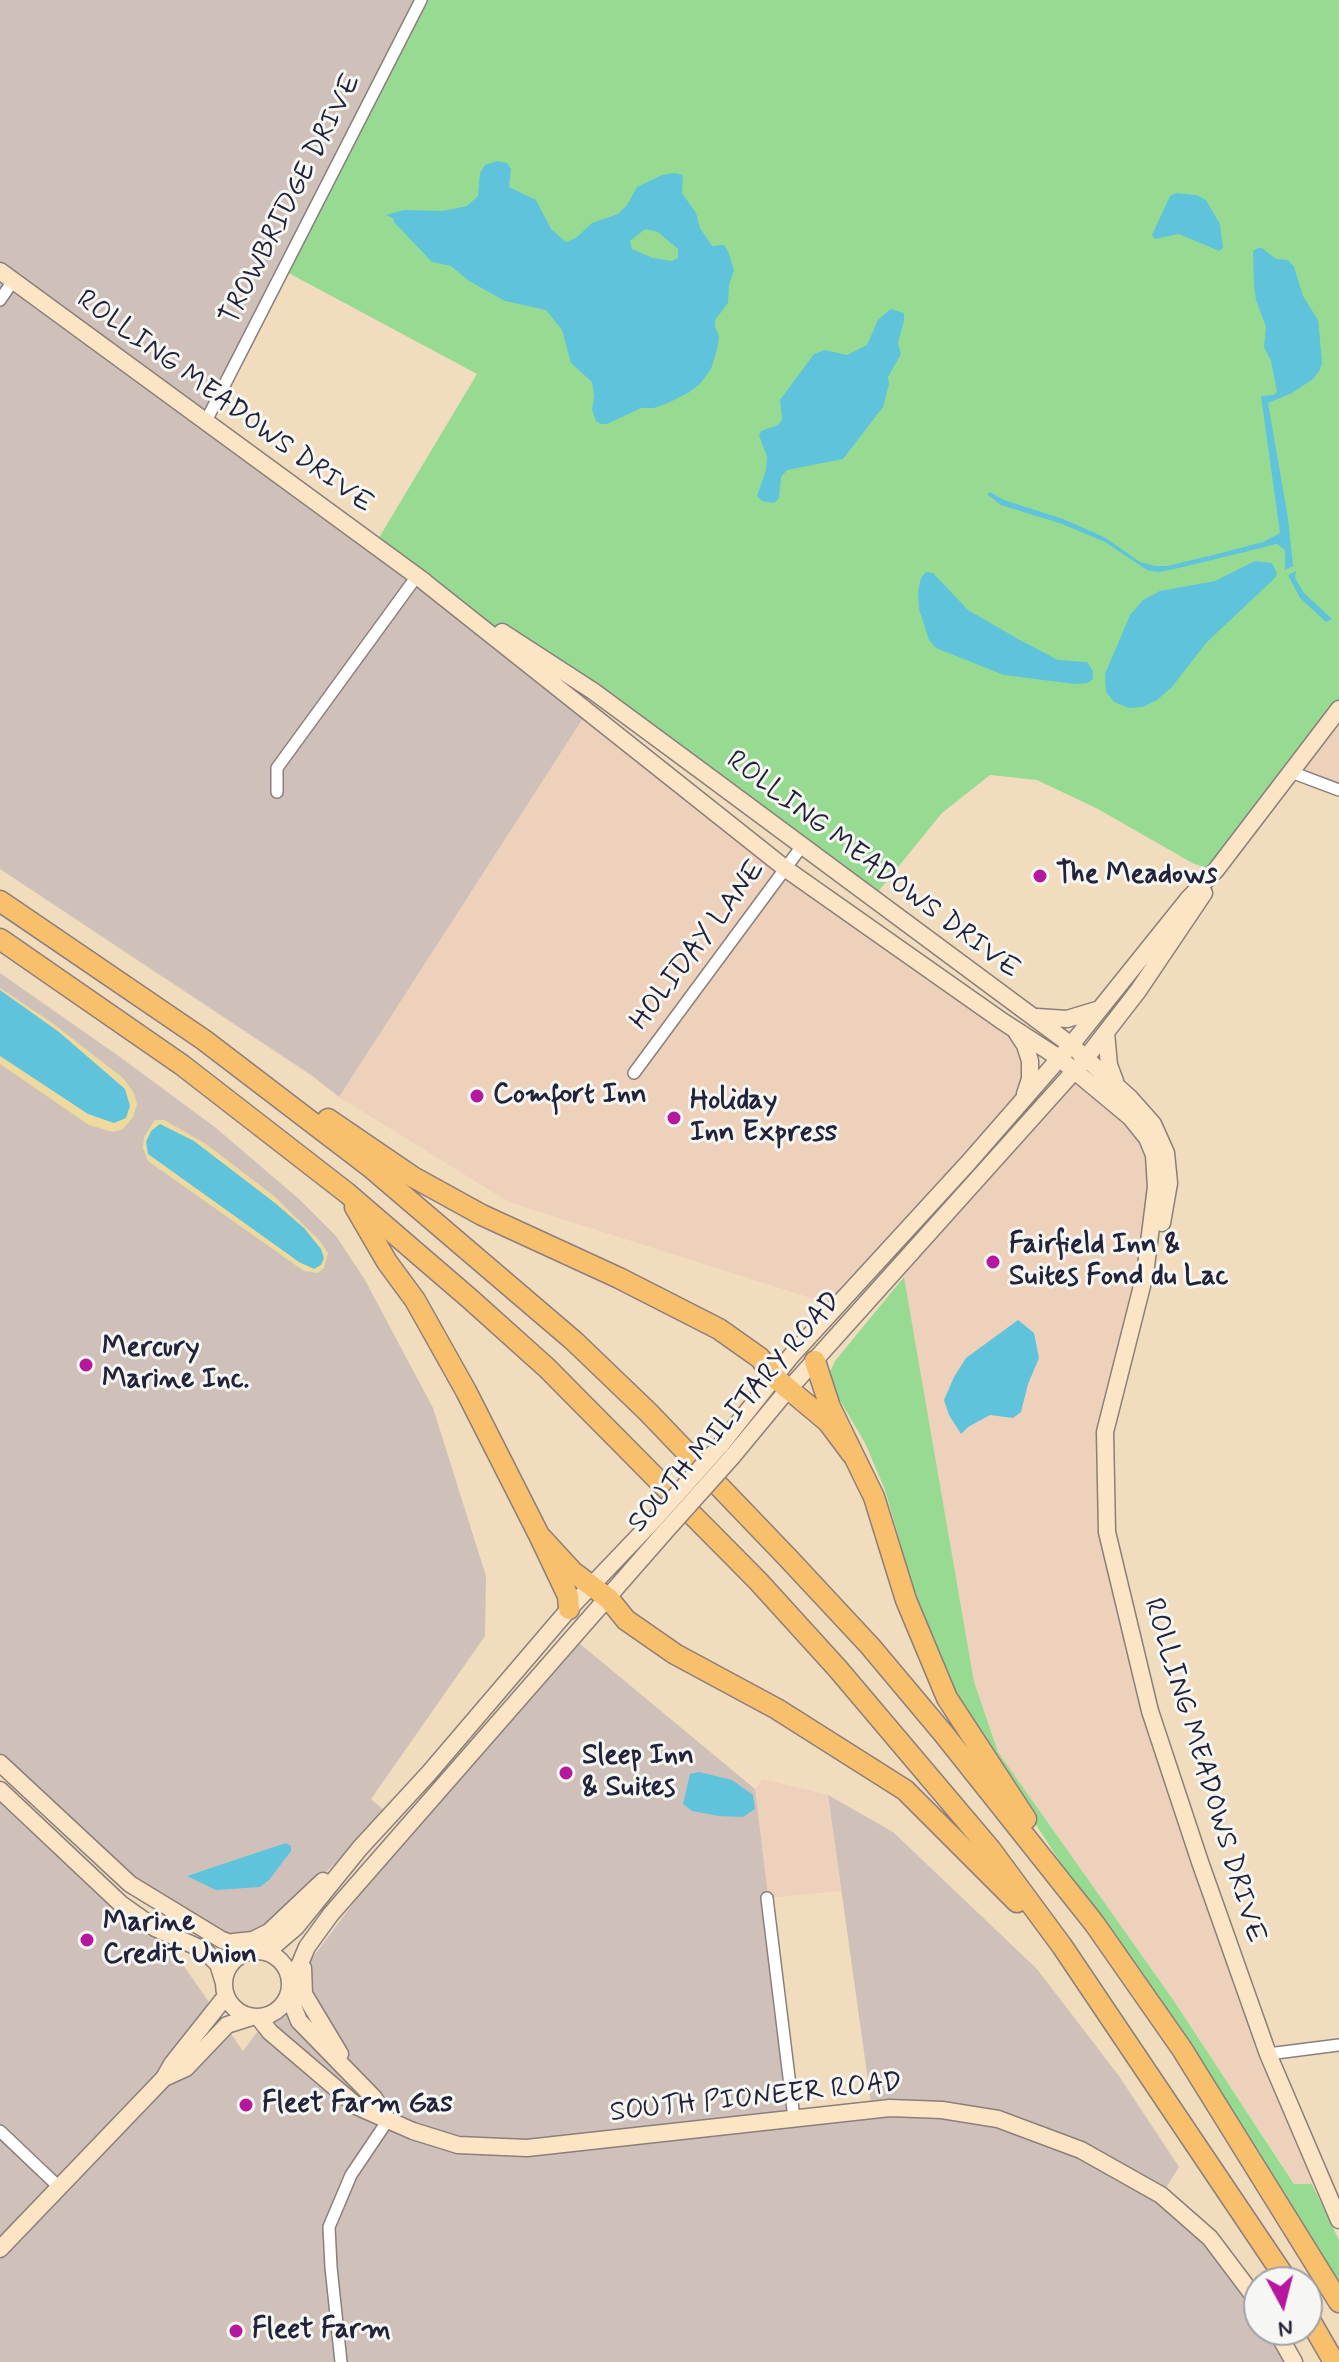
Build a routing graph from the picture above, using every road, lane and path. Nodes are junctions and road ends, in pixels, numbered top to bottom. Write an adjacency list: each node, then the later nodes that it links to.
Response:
1 (421, 0): 4 (street, TROWBRIDGE DRIVE)
2 (7, 276): 3 (street); 4 (main road, ROLLING MEADOWS DRIVE)
3 (0, 300)
4 (206, 421): 5 (main road, ROLLING MEADOWS DRIVE)
5 (417, 576): 9 (street); 10 (main road, ROLLING MEADOWS DRIVE); 11 (main road, ROLLING MEADOWS DRIVE)
6 (1339, 709): 7 (main road, SOUTH MILITARY ROAD)
7 (1291, 772): 8 (street); 12 (main road, SOUTH MILITARY ROAD)
8 (1339, 790)
9 (277, 792)
10 (802, 846): 11 (street, HOLIDAY LANE); 16 (main road, ROLLING MEADOWS DRIVE)
11 (786, 869): 17 (main road, ROLLING MEADOWS DRIVE); 23 (street, HOLIDAY LANE)
12 (1216, 870): 15 (main road, SOUTH MILITARY ROAD); 18 (main road, SOUTH MILITARY ROAD)
13 (0, 901): 19 (highway)
14 (0, 939): 26 (highway)
15 (1101, 1008): 16 (main road); 20 (main road, SOUTH MILITARY ROAD)
16 (1032, 1016): 20 (main road, ROLLING MEADOWS DRIVE)
17 (1014, 1029): 21 (main road, ROLLING MEADOWS DRIVE); 25 (main road)
18 (1106, 1032): 22 (main road, SOUTH MILITARY ROAD); 24 (main road)
19 (204, 1040): 29 (highway); 40 (highway)
20 (1071, 1045): 21 (main road, SOUTH MILITARY ROAD); 22 (main road, ROLLING MEADOWS DRIVE)
21 (1059, 1058): 22 (main road, ROLLING MEADOWS DRIVE); 25 (main road, SOUTH MILITARY ROAD)
22 (1080, 1064): 24 (main road, ROLLING MEADOWS DRIVE); 27 (main road, ROLLING MEADOWS DRIVE); 28 (main road, SOUTH MILITARY ROAD)
23 (634, 1073)
24 (1117, 1086): 27 (main road, ROLLING MEADOWS DRIVE)
25 (1024, 1097): 29 (main road, SOUTH MILITARY ROAD)
26 (347, 1193): 32 (highway); 43 (highway)
27 (1145, 1274): 49 (main road, ROLLING MEADOWS DRIVE)
28 (815, 1361): 29 (main road, SOUTH MILITARY ROAD); 30 (highway)
29 (781, 1383): 30 (highway); 31 (main road, SOUTH MILITARY ROAD, bridge)
30 (852, 1454): 40 (highway)
31 (659, 1527): 33 (main road, SOUTH MILITARY ROAD); 34 (main road, SOUTH MILITARY ROAD)
32 (539, 1535): 33 (highway); 35 (highway)
33 (592, 1586): 34 (highway); 35 (main road, SOUTH MILITARY ROAD)
34 (609, 1599): 41 (main road, SOUTH MILITARY ROAD); 43 (highway)
35 (569, 1609): 38 (main road, SOUTH MILITARY ROAD)
36 (0, 1763): 42 (main road)
37 (0, 1790): 45 (main road)
38 (360, 1848): 42 (main road); 44 (main road, SOUTH MILITARY ROAD)
39 (767, 1898): 52 (street)
40 (1094, 1923): 60 (highway)
41 (312, 1939): 46 (main road, SOUTH MILITARY ROAD); 51 (main road)
42 (222, 1940): 44 (main road)
43 (1062, 1946): 58 (highway)
44 (255, 1951): 45 (main road); 46 (main road)
45 (225, 1990): 47 (main road); 50 (main road)
46 (290, 1991): 47 (main road); 51 (main road)
47 (256, 2018): 50 (main road); 53 (main road, SOUTH PIONEER ROAD)
48 (1339, 2045): 49 (street)
49 (1268, 2054): 56 (main road, ROLLING MEADOWS DRIVE)
50 (164, 2078): 55 (main road)
51 (355, 2080): 53 (main road)
52 (794, 2118): 53 (main road, SOUTH PIONEER ROAD); 59 (main road, SOUTH PIONEER ROAD)
53 (388, 2120): 62 (street)
54 (0, 2131): 55 (street)
55 (59, 2187): 57 (main road)
56 (1339, 2220)
57 (0, 2249)
58 (1278, 2266)
59 (1243, 2282)
60 (1339, 2302)
61 (1323, 2343): 63 (highway)
62 (341, 2362)
63 (1334, 2362)

